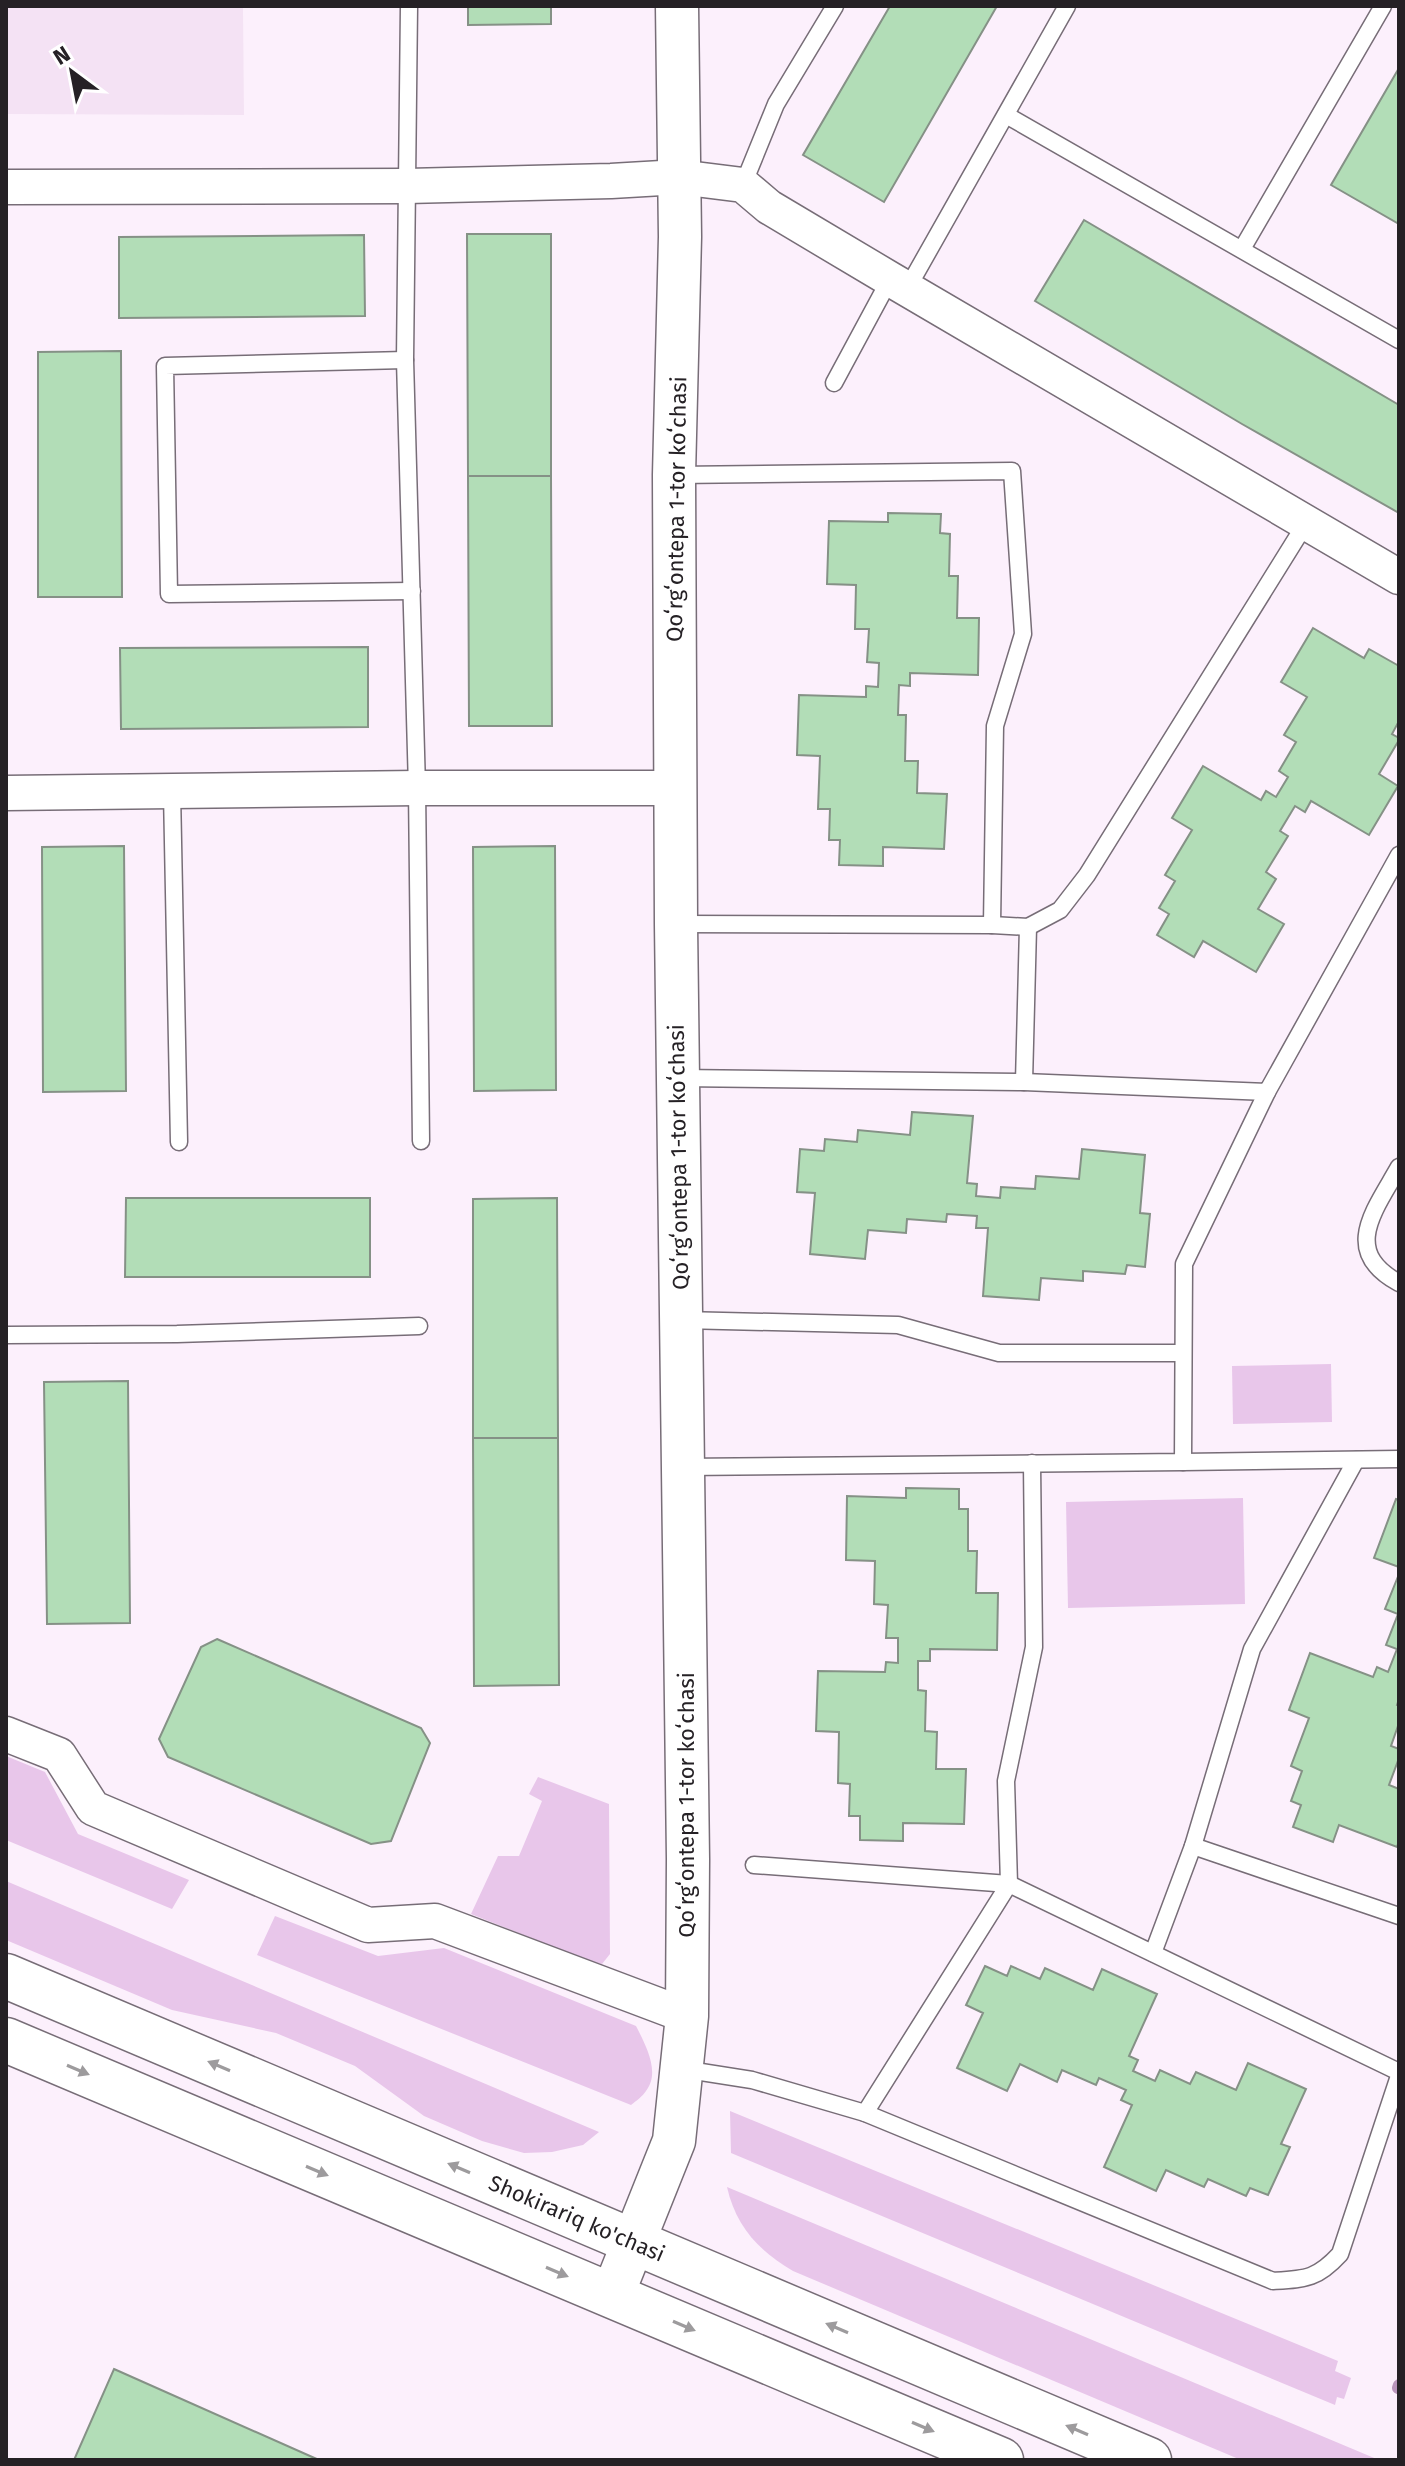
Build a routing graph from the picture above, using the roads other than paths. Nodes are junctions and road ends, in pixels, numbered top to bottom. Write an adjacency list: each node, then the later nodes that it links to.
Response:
1 (409, 6): 9 (lane)
2 (677, 6): 7 (street, Qoʻrgʻontepa 1-tor koʻchasi)
3 (835, 6): 8 (lane)
4 (1067, 6): 6 (lane)
5 (1383, 6): 11 (lane)
6 (1006, 115): 11 (lane); 12 (lane)
7 (679, 177): 8 (street); 9 (street); 16 (street, Qoʻrgʻontepa 1-tor koʻchasi)
8 (743, 185): 12 (street)
9 (407, 186): 10 (street); 14 (lane)
10 (6, 187)
11 (1242, 249): 13 (lane)
12 (898, 284): 15 (lane); 17 (street)
13 (1399, 340)
14 (405, 360): 19 (lane); 19 (lane)
15 (834, 383)
16 (674, 475): 21 (street, Qoʻrgʻontepa 1-tor koʻchasi); 26 (lane)
17 (1306, 523): 18 (street); 27 (lane)
18 (1399, 577)
19 (412, 591): 20 (lane)
20 (417, 788): 21 (street); 22 (street); 31 (lane)
21 (675, 788): 25 (street, Qoʻrgʻontepa 1-tor koʻchasi)
22 (172, 792): 23 (street); 32 (lane)
23 (6, 793)
24 (1399, 855): 30 (lane)
25 (676, 924): 26 (lane); 28 (street, Qoʻrgʻontepa 1-tor koʻchasi)
26 (992, 925): 27 (lane)
27 (1028, 927): 29 (lane)
28 (677, 1078): 29 (lane); 35 (street, Qoʻrgʻontepa 1-tor koʻchasi)
29 (1024, 1082): 30 (lane)
30 (1267, 1092): 38 (lane)
31 (421, 1141)
32 (179, 1142)
33 (1399, 1167): 34 (lane)
34 (1399, 1283)
35 (681, 1320): 38 (lane); 43 (street, Qoʻrgʻontepa 1-tor koʻchasi)
36 (419, 1326): 37 (lane)
37 (6, 1335)
38 (1183, 1353): 41 (lane)
39 (1399, 1459): 40 (lane)
40 (1356, 1460): 41 (lane); 45 (lane)
41 (1183, 1462): 42 (lane)
42 (1032, 1463): 43 (lane); 47 (lane)
43 (683, 1467): 51 (street, Qoʻrgʻontepa 1-tor koʻchasi)
44 (6, 1734): 51 (street)
45 (1193, 1846): 48 (lane); 49 (lane)
46 (754, 1865): 47 (lane)
47 (1009, 1884): 49 (lane); 55 (lane)
48 (1399, 1916)
49 (1153, 1953): 54 (lane)
50 (6, 1976): 56 (main road, Shokirariq ko'chasi, one-way to 50)
51 (687, 2016): 53 (street, Qoʻrgʻontepa 1-tor koʻchasi)
52 (6, 2040): 57 (main road, one-way to 57)
53 (682, 2069): 55 (lane); 56 (street, Qoʻrgʻontepa 1-tor koʻchasi)
54 (1399, 2074): 55 (lane)
55 (865, 2113)
56 (634, 2242): 57 (street, Qoʻrgʻontepa 1-tor koʻchasi); 59 (main road, Shokirariq ko'chasi, one-way to 56)
57 (612, 2296): 58 (main road, one-way to 58)
58 (1001, 2460)
59 (1149, 2460)

